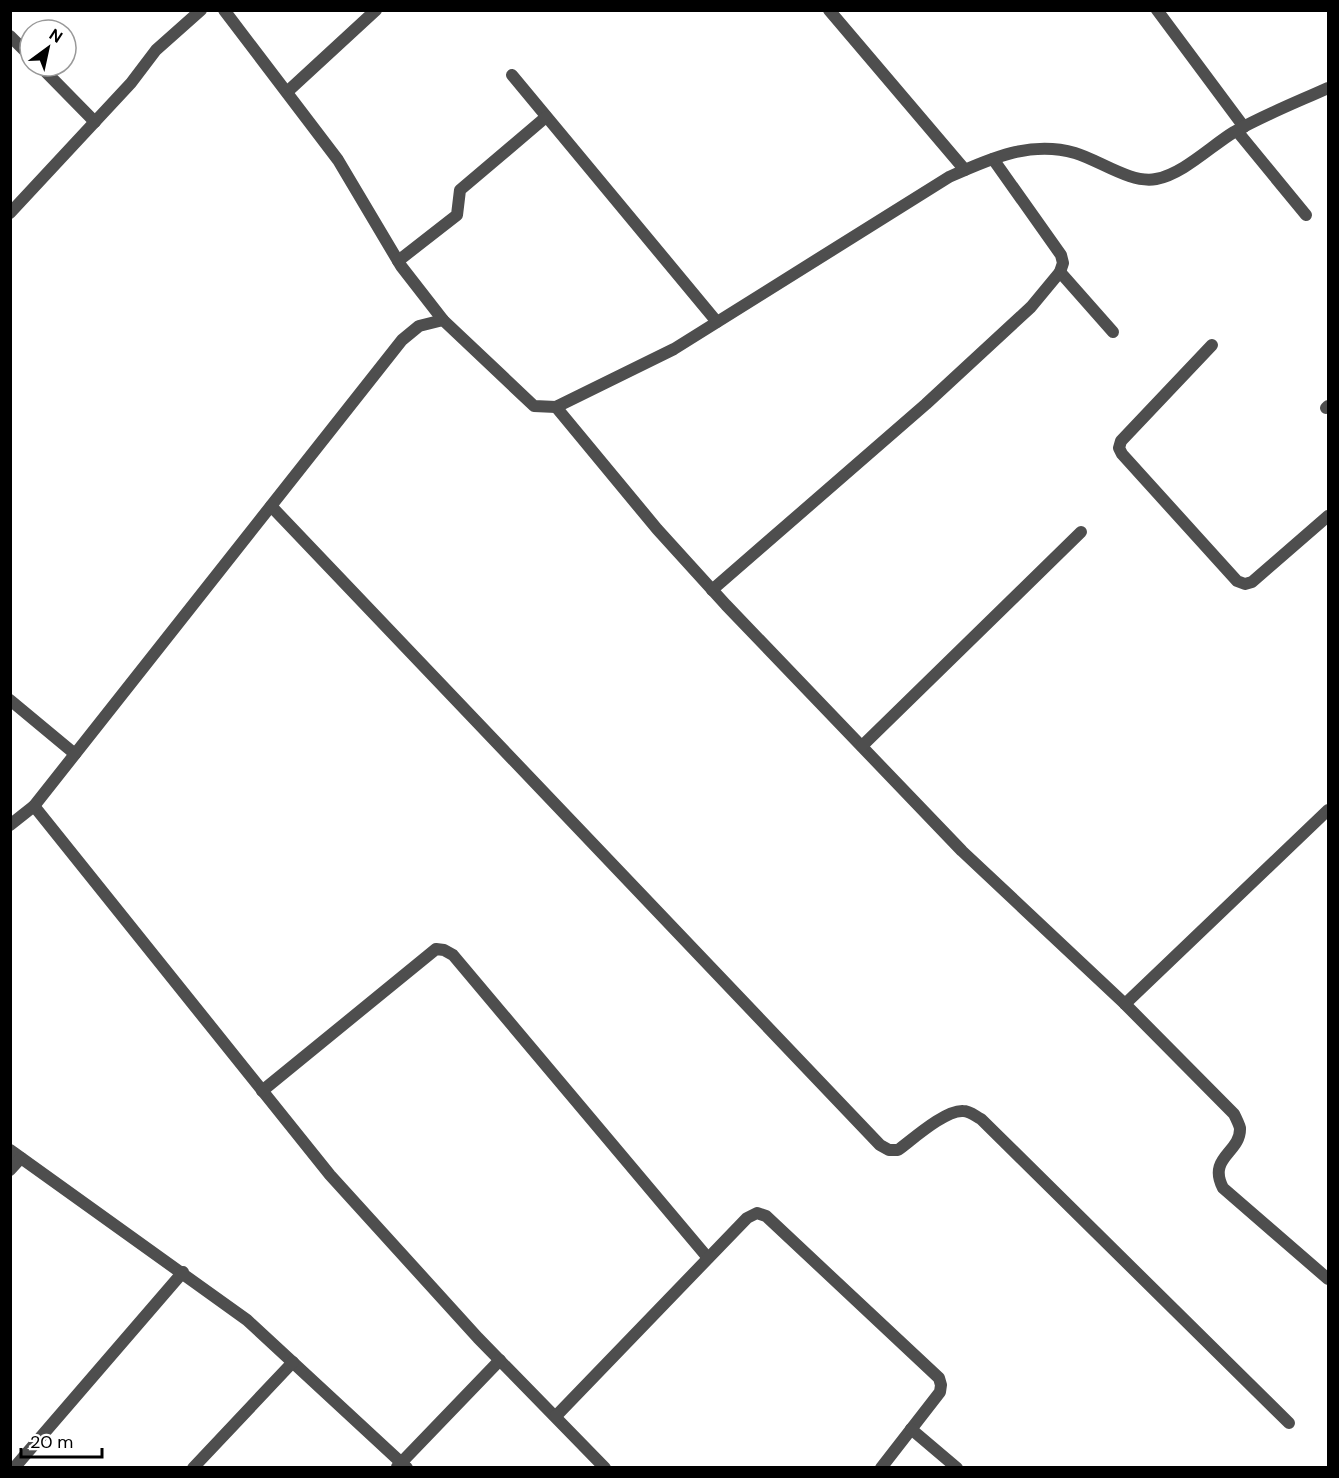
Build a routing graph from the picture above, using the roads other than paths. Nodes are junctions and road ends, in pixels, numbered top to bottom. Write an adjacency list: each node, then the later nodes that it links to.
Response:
1 (201, 10): 11 (street)
2 (224, 10): 9 (street)
3 (376, 10): 9 (street)
4 (829, 10): 14 (street)
5 (1157, 10): 12 (street)
6 (512, 75): 10 (street)
7 (52, 78): 11 (street)
8 (1329, 88): 12 (street)
9 (286, 92): 17 (street)
10 (546, 117): 17 (street); 20 (street)
11 (96, 122): 15 (street)
12 (1240, 129): 13 (street); 16 (street)
13 (993, 159): 14 (street); 18 (street)
14 (965, 170): 20 (street)
15 (10, 213)
16 (1306, 215)
17 (398, 261): 19 (street)
18 (1060, 272): 21 (street); 27 (street)
19 (443, 320): 23 (street); 24 (street)
20 (717, 322): 23 (street)
21 (1113, 332)
22 (1212, 345): 25 (street)
23 (556, 407): 27 (street)
24 (271, 506): 30 (street); 45 (street)
25 (1329, 516)
26 (1081, 532): 29 (street)
27 (712, 590): 29 (street)
28 (10, 700): 30 (street)
29 (862, 746): 34 (street)
30 (75, 754): 31 (street)
31 (34, 806): 33 (street); 35 (street)
32 (1329, 810): 34 (street)
33 (10, 825)
34 (1125, 1004): 41 (street)
35 (262, 1090): 39 (street); 42 (street)
36 (10, 1150): 37 (street)
37 (21, 1158): 38 (street); 40 (street)
38 (10, 1170)
39 (708, 1258): 44 (street); 46 (street)
40 (183, 1272): 43 (street); 48 (street)
41 (1329, 1279)
42 (500, 1360): 44 (street); 47 (street)
43 (293, 1362): 47 (street); 49 (street)
44 (556, 1416): 50 (street)
45 (1289, 1423)
46 (911, 1429): 51 (street); 52 (street)
47 (402, 1466)
48 (14, 1467)
49 (193, 1467)
50 (605, 1467)
51 (880, 1467)
52 (957, 1467)

